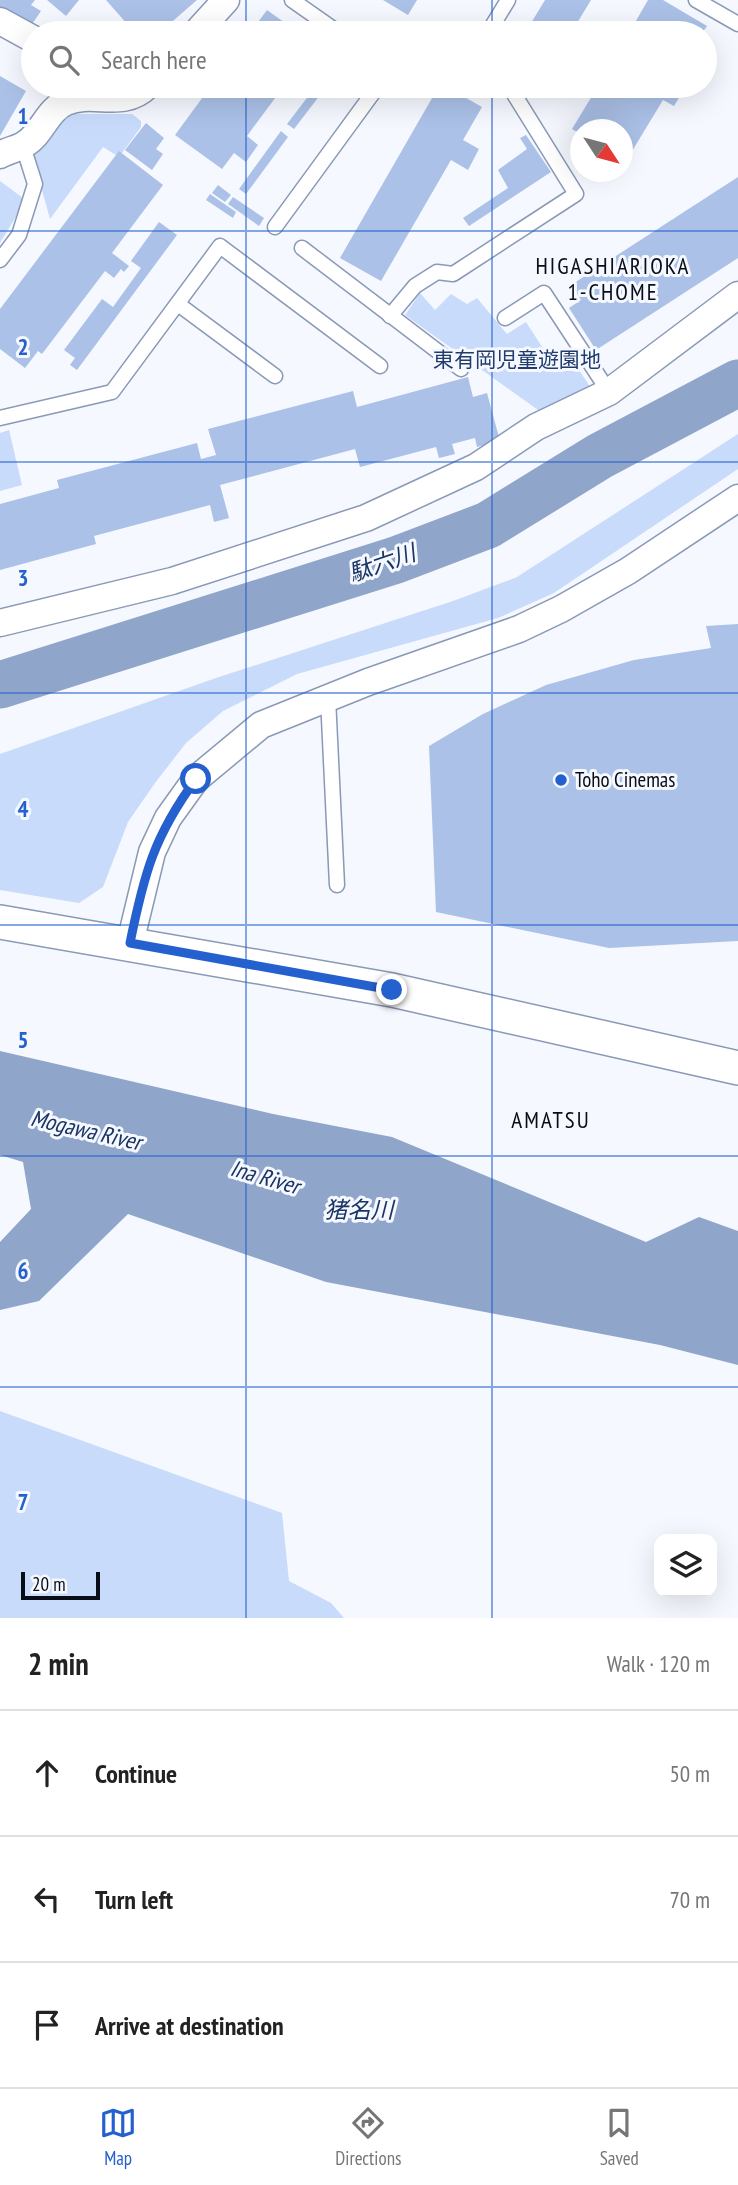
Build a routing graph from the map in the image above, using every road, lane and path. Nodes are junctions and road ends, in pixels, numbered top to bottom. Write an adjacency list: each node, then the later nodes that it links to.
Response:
1 (226, 0): 6 (street)
2 (292, 0): 7 (lane)
3 (508, 0): 8 (lane)
4 (696, 0): 9 (lane)
5 (0, 21): 10 (street)
6 (207, 21)
7 (322, 21)
8 (495, 21)
9 (738, 24)
10 (21, 32)
11 (68, 98): 16 (street)
12 (110, 98): 13 (street)
13 (128, 98)
14 (370, 98): 17 (lane)
15 (516, 98): 22 (lane)
16 (12, 150): 19 (lane)
17 (275, 227)
18 (302, 248): 22 (lane)
19 (0, 260)
20 (738, 295): 27 (street)
21 (178, 304): 24 (lane); 26 (lane); 28 (lane)
22 (390, 316): 25 (lane)
23 (505, 318): 27 (lane)
24 (380, 366)
25 (461, 369)
26 (275, 376)
27 (609, 392): 30 (street)
28 (0, 418)
29 (738, 498): 31 (street)
30 (0, 623)
31 (328, 698): 32 (lane); 34 (street)
32 (337, 884)
33 (0, 922): 34 (street)
34 (130, 943): 35 (street)
35 (738, 1068)

